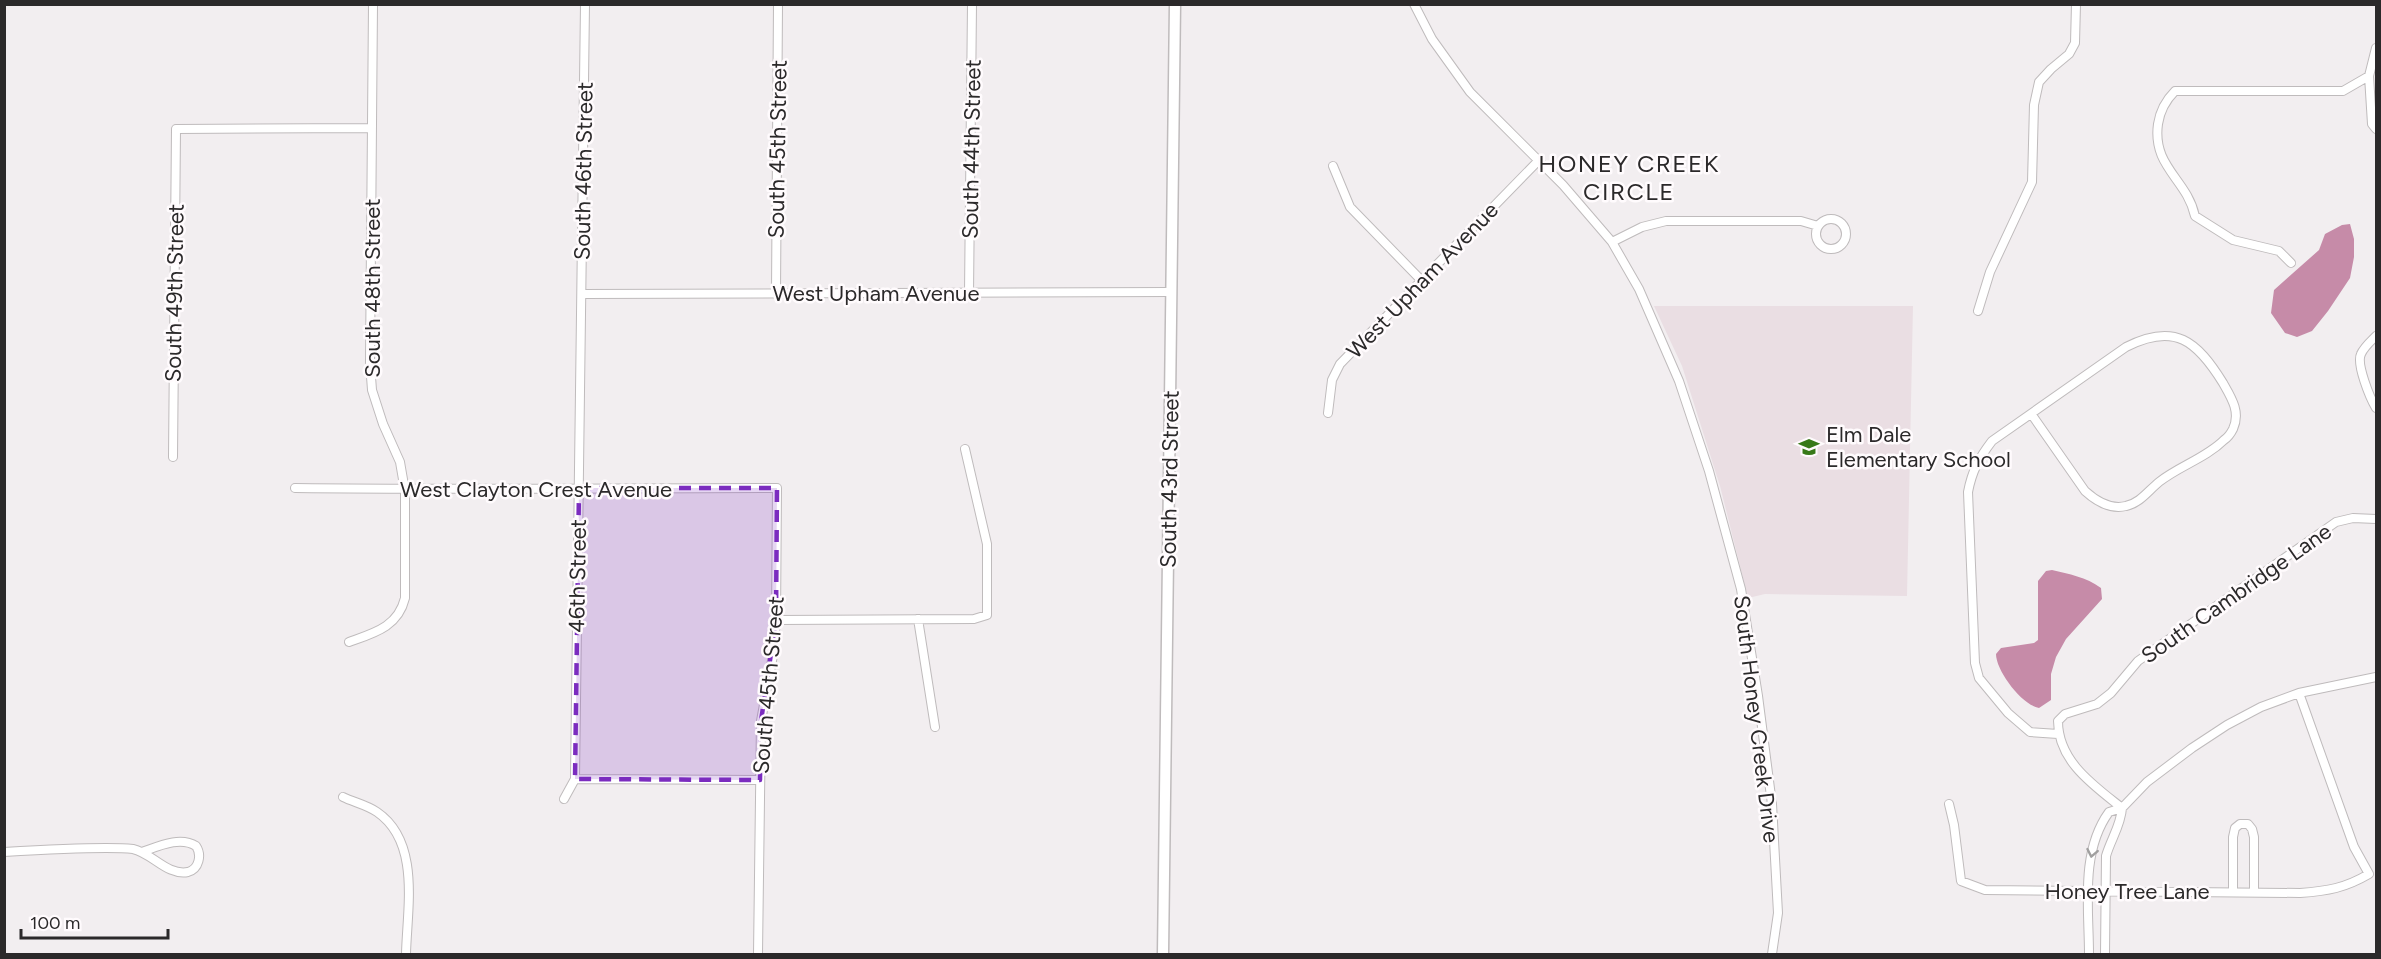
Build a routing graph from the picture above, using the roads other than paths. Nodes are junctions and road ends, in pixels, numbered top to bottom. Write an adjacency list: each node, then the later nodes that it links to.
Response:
1 (373, 4): 10 (street, South 48th Street)
2 (585, 4): 21 (street, South 46th Street)
3 (778, 4): 19 (street, South 45th Street)
4 (972, 4): 20 (street, South 44th Street)
5 (1175, 4): 18 (street, South 43rd Street)
6 (2076, 4): 22 (street)
7 (1415, 5): 12 (street, South Honey Creek Drive)
8 (2376, 48): 9 (street)
9 (2369, 76): 11 (street); 16 (street)
10 (372, 128): 29 (street, South 49th Street); 33 (street, South 48th Street)
11 (2376, 129)
12 (1539, 160): 15 (street, South Honey Creek Drive); 17 (street, West Upham Avenue)
13 (1333, 166): 17 (street)
14 (1818, 226): 14 (street); 15 (street)
15 (1612, 242): 58 (street, South Honey Creek Drive)
16 (2290, 264)
17 (1422, 280): 26 (street, West Upham Avenue)
18 (1171, 292): 20 (street, West Upham Avenue); 57 (street, South 43rd Street)
19 (776, 293): 20 (street, West Upham Avenue); 21 (street, West Upham Avenue)
20 (969, 293)
21 (582, 294): 24 (street, South 46th Street)
22 (1978, 311)
23 (2376, 336): 25 (street)
24 (580, 338): 31 (street, 46th Street)
25 (2376, 408)
26 (1328, 413)
27 (2032, 415): 27 (street); 41 (street)
28 (965, 449): 35 (street)
29 (172, 457)
30 (295, 488): 33 (street, West Clayton Crest Avenue)
31 (579, 488): 32 (street, West Clayton Crest Avenue); 33 (street, West Clayton Crest Avenue); 42 (street, 46th Street)
32 (777, 488): 36 (street, South 45th Street)
33 (405, 490): 37 (street, South 48th Street)
34 (2376, 519): 41 (street, South Cambridge Lane)
35 (918, 619): 36 (street); 40 (street)
36 (776, 620): 43 (street, South 45th Street)
37 (349, 642)
38 (2376, 677): 39 (street)
39 (2300, 693): 47 (street); 50 (street)
40 (935, 727)
41 (2058, 734): 47 (street)
42 (575, 779): 43 (street); 45 (street)
43 (760, 780): 56 (street, South 45th Street)
44 (343, 797): 55 (street)
45 (564, 799)
46 (1949, 804): 51 (street, Honey Tree Lane)
47 (2122, 807): 51 (street, one-way to 51); 52 (street)
48 (4, 852): 49 (street)
49 (142, 852): 49 (street)
50 (2373, 877): 54 (street, Honey Tree Lane)
51 (2089, 891): 52 (street, Honey Tree Lane); 59 (street)
52 (2105, 892): 53 (street, Honey Tree Lane); 60 (street)
53 (2233, 892): 54 (street, Honey Tree Lane); 54 (street)
54 (2254, 892)
55 (406, 954)
56 (758, 954)
57 (1163, 954)
58 (1772, 954)
59 (2089, 954)
60 (2105, 954)

